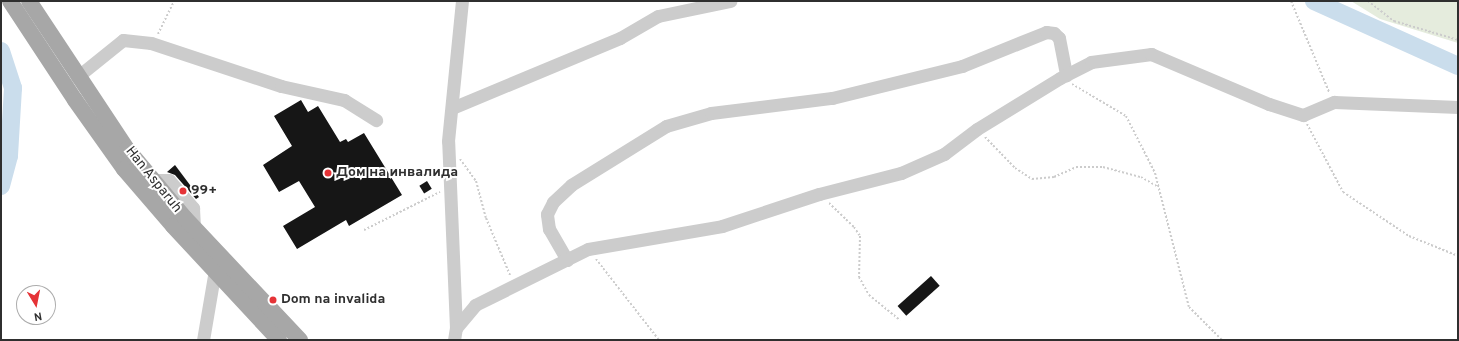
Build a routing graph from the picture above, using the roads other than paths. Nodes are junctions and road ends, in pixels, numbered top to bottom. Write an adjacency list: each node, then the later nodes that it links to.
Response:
1 (10, 1): 11 (main road, Han Asparuh)
2 (29, 1): 6 (main road, Han Asparuh)
3 (462, 1): 8 (street)
4 (730, 1): 8 (street)
5 (1063, 76): 7 (street); 10 (street); 10 (street)
6 (77, 77): 9 (street); 15 (main road, Han Asparuh)
7 (1458, 107)
8 (452, 108): 12 (street)
9 (376, 120)
10 (567, 260): 12 (street)
11 (215, 270): 13 (street); 14 (main road, Han Asparuh)
12 (455, 334)
13 (203, 340)
14 (279, 340)
15 (300, 340)

